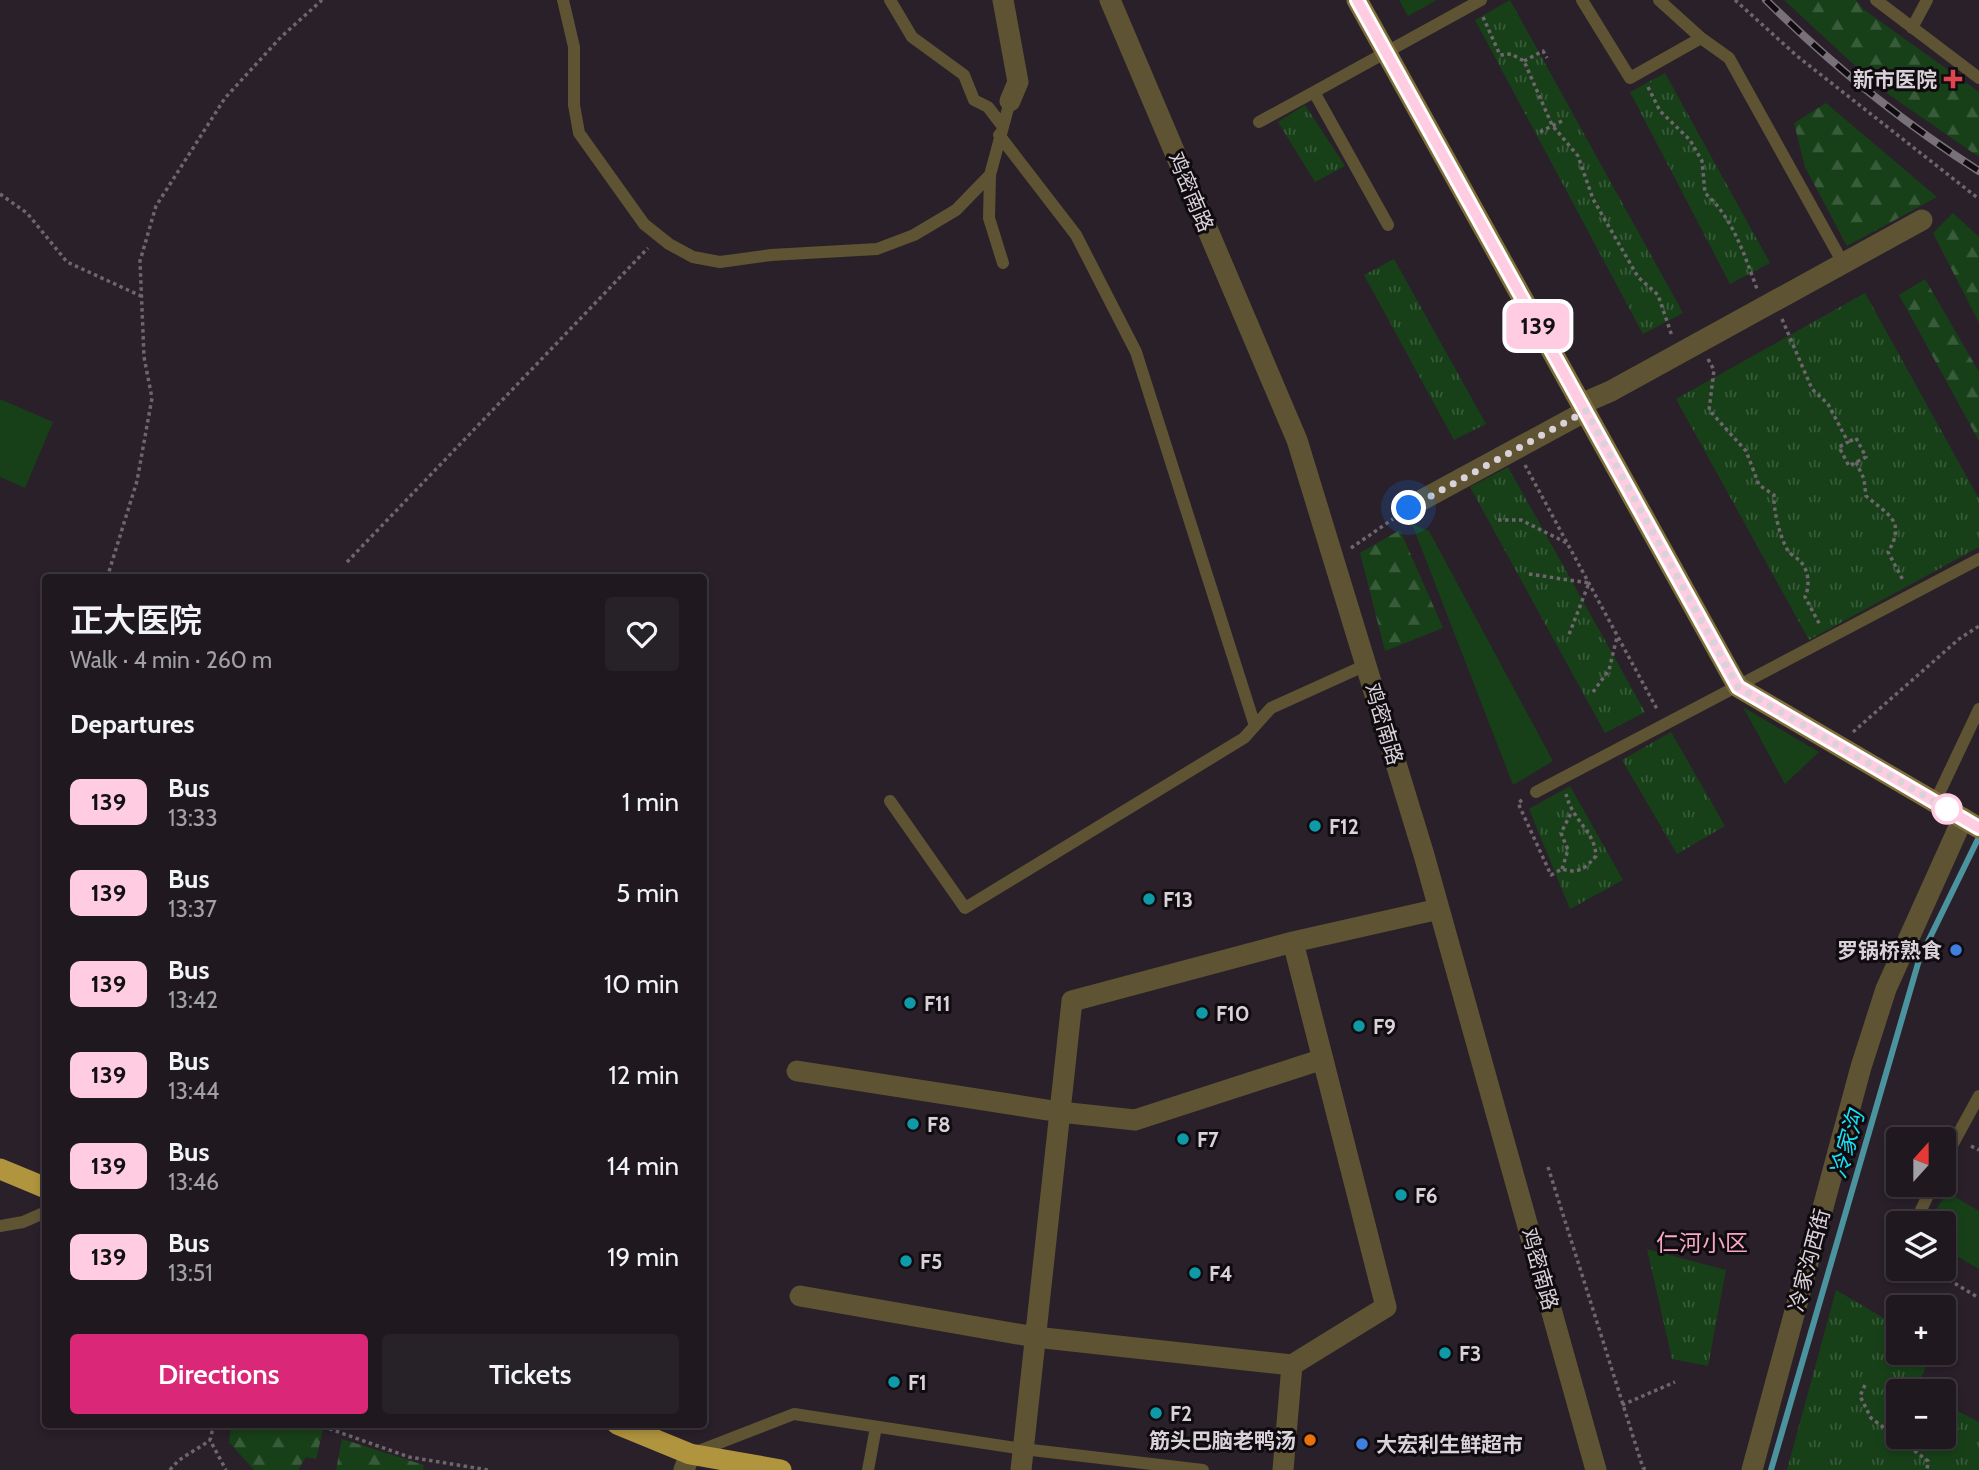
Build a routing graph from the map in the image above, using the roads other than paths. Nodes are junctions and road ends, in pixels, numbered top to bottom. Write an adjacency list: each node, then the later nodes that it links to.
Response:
1 (562, 0): 19 (lane)
2 (890, 0): 18 (lane)
3 (1003, 0): 16 (street)
4 (1110, 0): 27 (street, 鸡密南路)
5 (1357, 0): 13 (street)
6 (1582, 0): 12 (lane)
7 (1659, 0): 12 (lane)
8 (1877, 0): 11 (lane)
9 (1927, 0): 11 (lane)
10 (1479, 1): 13 (lane)
11 (1912, 28): 14 (lane)
12 (1701, 38): 23 (lane)
13 (1385, 52): 15 (lane); 24 (street)
14 (1979, 78)
15 (1314, 93): 17 (lane); 21 (lane)
16 (1010, 101): 18 (lane)
17 (1259, 122)
18 (1000, 130): 19 (lane); 30 (lane)
19 (990, 175): 22 (lane)
20 (1922, 220): 23 (street)
21 (1388, 225)
22 (1003, 263)
23 (1843, 263): 24 (street)
24 (1583, 408): 25 (street); 28 (street)
25 (1409, 508)
26 (1979, 559): 28 (lane)
27 (1366, 665): 30 (lane); 35 (street, 鸡密南路)
28 (1738, 687): 31 (lane); 33 (street)
29 (1979, 709): 33 (lane)
30 (1255, 726): 32 (lane)
31 (1536, 792)
32 (890, 801)
33 (1935, 802): 34 (street)
34 (1971, 823): 62 (street, 冷家沟西街)
35 (1439, 909): 36 (street); 61 (street, 鸡密南路)
36 (1293, 942): 37 (street); 40 (street)
37 (1323, 1059): 40 (street); 50 (street)
38 (797, 1071): 40 (street)
39 (1979, 1096): 41 (lane)
40 (1060, 1112): 49 (street)
41 (1956, 1138)
42 (0, 1169): 43 (highway)
43 (42, 1186)
44 (1927, 1197): 45 (lane)
45 (1921, 1210)
46 (42, 1214): 47 (lane)
47 (0, 1226)
48 (800, 1296): 49 (street)
49 (1035, 1337): 50 (street); 53 (street)
50 (1292, 1365): 60 (street)
51 (876, 1427): 53 (lane); 54 (lane); 58 (lane)
52 (624, 1428): 54 (highway)
53 (1022, 1460): 55 (lane)
54 (687, 1462): 57 (highway)
55 (1095, 1464): 56 (lane)
56 (1189, 1469): 59 (lane)
57 (781, 1470)
58 (868, 1470)
59 (1203, 1470)
60 (1283, 1470)
61 (1596, 1470)
62 (1752, 1470)

